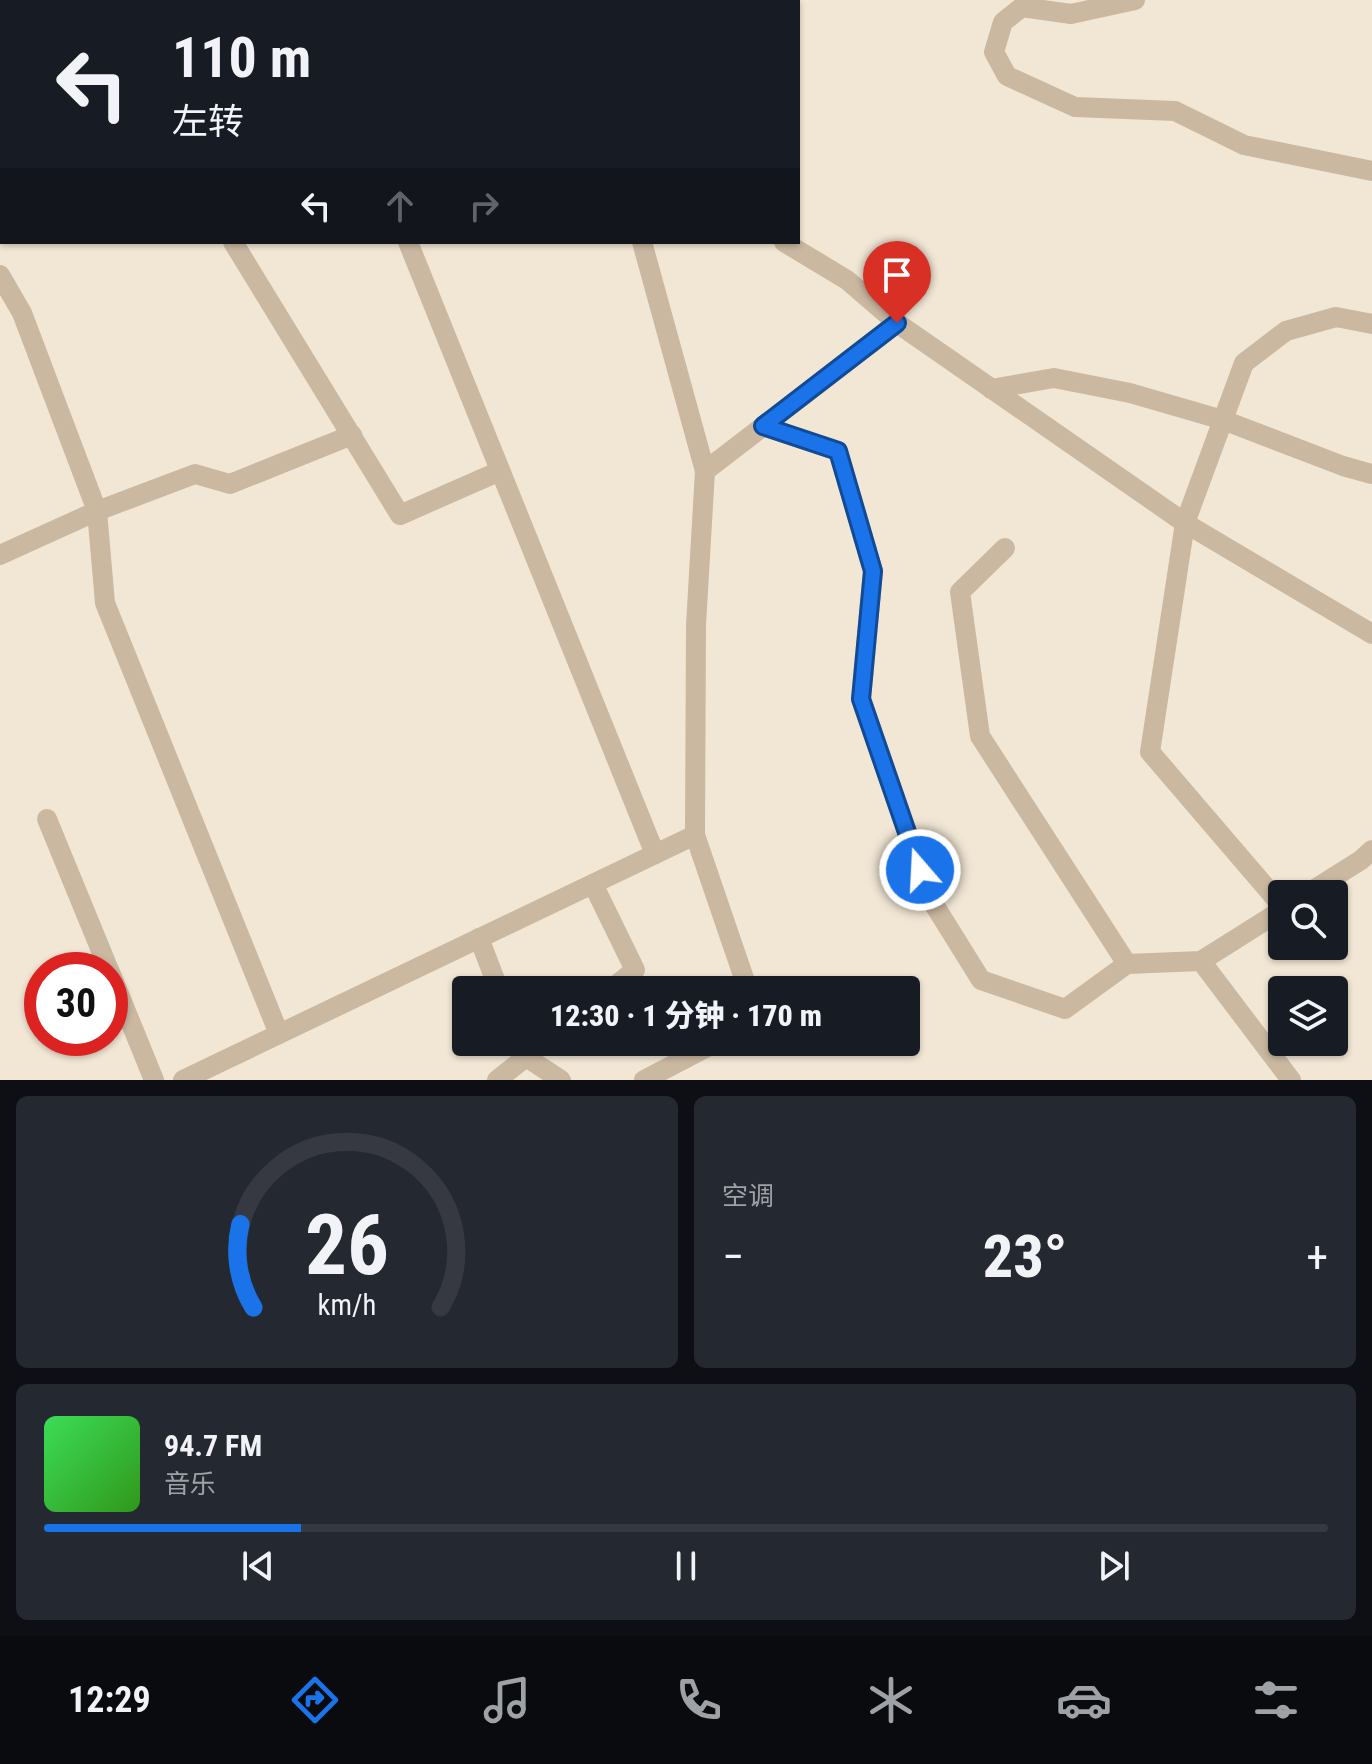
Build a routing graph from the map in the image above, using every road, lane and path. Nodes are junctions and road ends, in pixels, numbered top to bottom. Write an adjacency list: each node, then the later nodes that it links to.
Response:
1 (1135, 0): 2 (street)
2 (1372, 171)
3 (234, 244): 13 (street)
4 (409, 244): 14 (street)
5 (643, 244): 15 (street)
6 (787, 244): 8 (street)
7 (0, 275): 17 (street)
8 (897, 323): 10 (street); 12 (street)
9 (1372, 324): 11 (street)
10 (991, 389): 11 (street); 18 (street)
11 (1223, 420): 16 (street); 18 (street)
12 (763, 426): 15 (street); 33 (street)
13 (352, 435): 14 (street); 17 (street)
14 (500, 471): 25 (street)
15 (705, 471): 23 (street)
16 (1372, 474)
17 (97, 511): 20 (street); 38 (street)
18 (1185, 523): 21 (street); 28 (street)
19 (1005, 548): 33 (street)
20 (0, 555)
21 (1372, 634)
22 (47, 819): 31 (street)
23 (695, 835): 25 (street); 36 (street)
24 (1372, 850): 26 (street)
25 (655, 854): 27 (street)
26 (1329, 880)
27 (593, 884): 30 (street); 35 (street)
28 (1268, 891)
29 (1268, 917): 32 (street)
30 (479, 938): 34 (street); 38 (street)
31 (102, 952)
32 (1201, 961): 33 (street); 47 (street)
33 (1127, 964)
34 (494, 976)
35 (628, 976)
36 (743, 976)
37 (128, 1016): 42 (street)
38 (279, 1034): 43 (street)
39 (517, 1056): 44 (street)
40 (530, 1056): 45 (street)
41 (690, 1056): 46 (street)
42 (154, 1080)
43 (183, 1080)
44 (497, 1080)
45 (561, 1080)
46 (644, 1080)
47 (1291, 1080)

